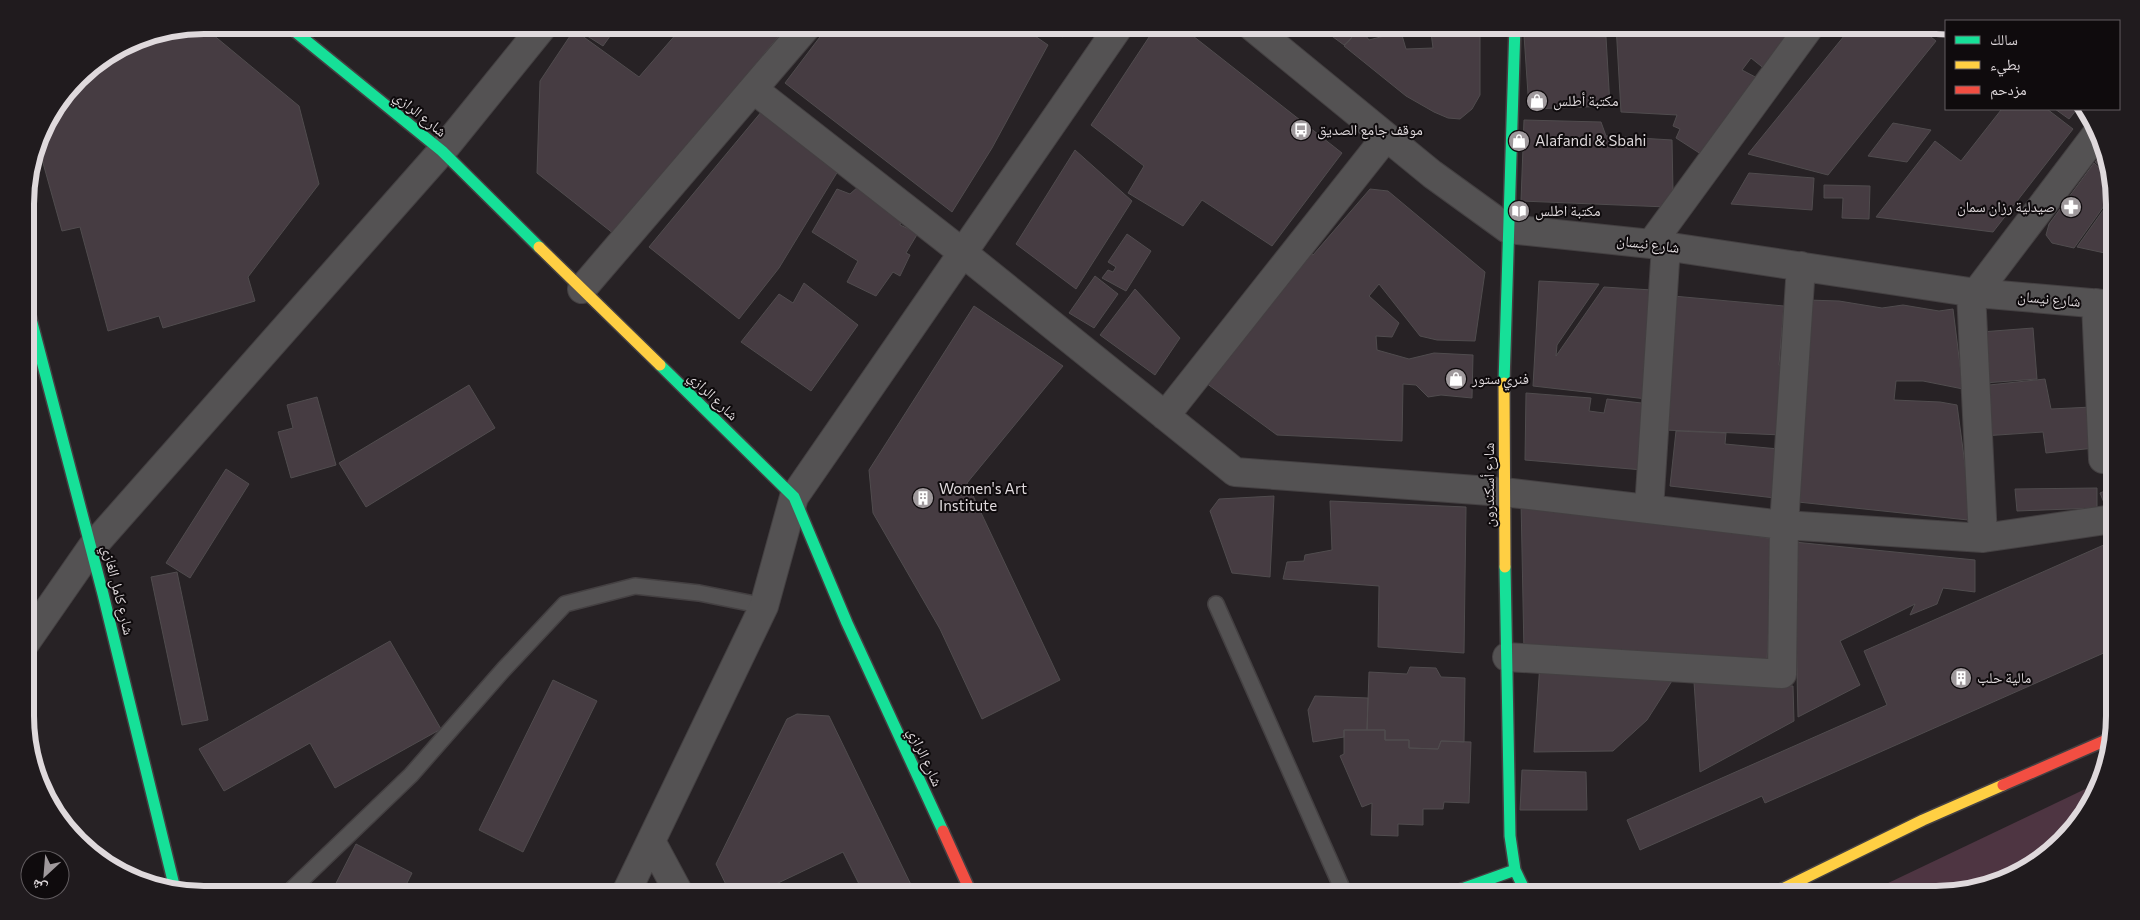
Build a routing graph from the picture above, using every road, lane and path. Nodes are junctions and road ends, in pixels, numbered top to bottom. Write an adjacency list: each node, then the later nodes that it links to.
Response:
1 (298, 34): 11 (main road, شارع الرازي)
2 (537, 34): 11 (street)
3 (800, 34): 8 (street)
4 (1114, 34): 14 (street)
5 (1267, 34): 9 (street)
6 (1515, 34): 12 (main road, شارع أسكندرون)
7 (1805, 34): 13 (street)
8 (753, 90): 14 (street); 16 (street)
9 (1386, 137): 12 (street); 20 (street)
10 (2093, 139): 17 (street)
11 (442, 151): 16 (main road, شارع الرازي); 28 (street)
12 (1508, 230): 13 (street, شارع نيسان); 22 (main road, شارع أسكندرون)
13 (1659, 245): 15 (street, شارع نيسان); 24 (street)
14 (963, 253): 20 (street); 23 (street)
15 (1801, 266): 17 (street, شارع نيسان); 26 (street)
16 (582, 289): 23 (main road, شارع الرازي)
17 (1973, 292): 18 (street, شارع نيسان); 27 (street)
18 (2105, 304): 21 (street)
19 (34, 330): 28 (main road, شارع كامل الغازي)
20 (1165, 416): 22 (street)
21 (2103, 459)
22 (1503, 492): 24 (street); 32 (main road, شارع أسكندرون)
23 (794, 497): 30 (street); 40 (main road, شارع الرازي)
24 (1649, 509): 26 (street)
25 (2106, 520): 27 (street)
26 (1784, 526): 27 (street); 32 (street)
27 (1983, 538)
28 (92, 547): 31 (street); 36 (main road, شارع كامل الغازي)
29 (1216, 604): 41 (lane)
30 (764, 606): 34 (street); 37 (lane)
31 (34, 630)
32 (1507, 658): 35 (main road, شارع أسكندرون)
33 (2104, 741): 44 (main road)
34 (650, 841): 38 (street); 39 (street)
35 (1515, 870): 42 (main road); 43 (main road, شارع أسكندرون)
36 (175, 883)
37 (295, 886)
38 (629, 886)
39 (675, 886)
40 (968, 886)
41 (1341, 886)
42 (1470, 886)
43 (1523, 886)
44 (1788, 886)

